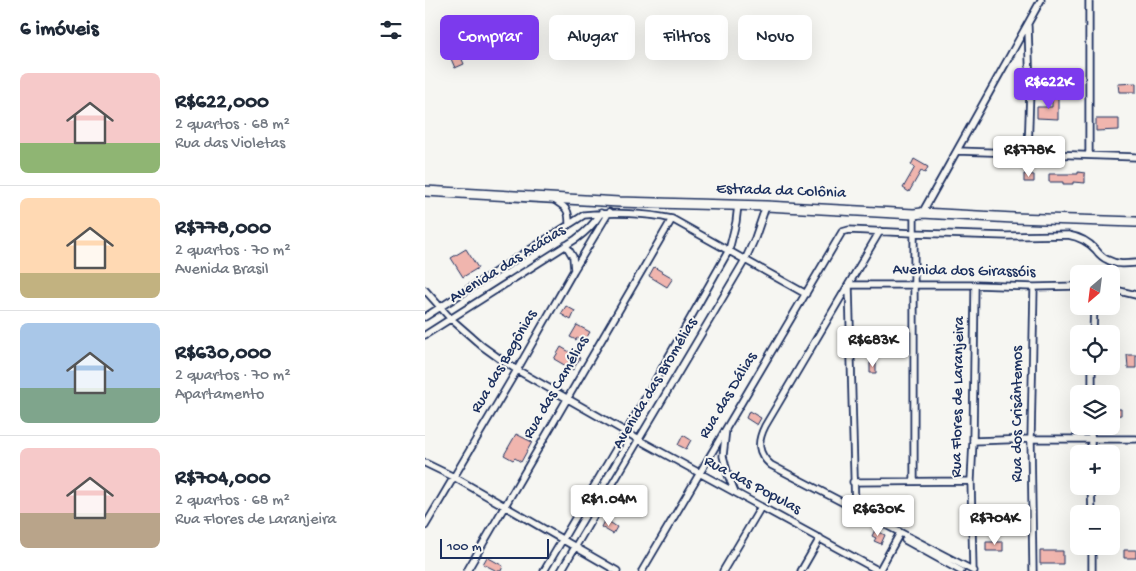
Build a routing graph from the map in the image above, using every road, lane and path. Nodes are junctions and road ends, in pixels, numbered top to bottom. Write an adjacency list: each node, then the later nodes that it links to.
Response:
1 (1041, 0): 3 (street)
2 (1089, 0): 6 (street)
3 (1027, 24): 4 (street); 5 (street)
4 (957, 151): 5 (street); 14 (street)
5 (1028, 153): 6 (street)
6 (1089, 155): 7 (street)
7 (1136, 157)
8 (425, 191): 9 (main road, Estrada da Colônia)
9 (553, 198): 10 (main road, Estrada da Colônia); 17 (street)
10 (738, 205): 11 (main road, Estrada da Colônia); 21 (street, Avenida das Bromélias)
11 (766, 206): 14 (main road, Estrada da Colônia); 22 (street, Avenida das Bromélias)
12 (609, 212): 13 (street); 15 (street); 24 (street, Rua das Begônias)
13 (601, 213): 17 (street, Avenida das Acácias); 20 (street, Avenida das Acácias)
14 (918, 214): 16 (main road, Estrada da Colônia); 19 (street)
15 (672, 219): 21 (street); 39 (street, Rua das Camélias)
16 (1136, 222)
17 (569, 224): 34 (street, Avenida das Acácias)
18 (880, 231): 19 (street); 25 (street); 32 (street, Rua das Dálias)
19 (913, 233): 23 (street); 26 (street)
20 (566, 245): 24 (street); 36 (street, Avenida das Acácias)
21 (729, 250): 22 (street); 41 (street, Avenida das Bromélias)
22 (745, 260): 32 (street); 46 (street, Avenida das Bromélias)
23 (1136, 263)
24 (574, 270): 38 (street, Rua das Begônias)
25 (849, 285): 26 (street, Avenida dos Girassóis); 54 (street); 58 (street)
26 (914, 285): 27 (street, Avenida dos Girassóis); 52 (street)
27 (975, 285): 29 (street, Avenida dos Girassóis); 47 (street, Rua Flores de Laranjeira)
28 (1070, 286): 29 (street, Avenida dos Girassóis)
29 (1034, 287): 43 (street, Rua dos Crisântemos)
30 (425, 290): 34 (street, Rua das Populas)
31 (1120, 291): 33 (street)
32 (806, 294): 40 (street, Rua das Dálias)
33 (1136, 294)
34 (440, 307): 35 (street, Avenida das Acácias); 36 (street, Rua das Populas)
35 (425, 317)
36 (450, 318): 37 (street, Avenida das Acácias); 38 (street, Rua das Populas)
37 (425, 335)
38 (517, 370): 39 (street, Rua das Populas); 51 (street, Rua das Begônias)
39 (567, 398): 41 (street, Rua das Populas); 56 (street, Rua das Camélias)
40 (727, 427): 50 (street, Rua das Dálias); 55 (street)
41 (626, 432): 46 (street, Rua das Populas); 62 (street, Avenida das Bromélias)
42 (1091, 435): 44 (street)
43 (1031, 439): 44 (street); 47 (street); 75 (street, Rua dos Crisântemos)
44 (1091, 439): 45 (street); 48 (street)
45 (1136, 439)
46 (639, 440): 50 (street, Rua das Populas); 63 (street, Avenida das Bromélias)
47 (973, 440): 53 (street, Rua Flores de Laranjeira)
48 (1091, 445)
49 (425, 463): 51 (street)
50 (699, 473): 55 (street, Rua das Populas); 69 (street, Rua das Dálias)
51 (454, 477): 56 (street); 59 (street, Rua das Begônias)
52 (914, 481): 53 (street); 54 (street)
53 (971, 481): 74 (street, Rua Flores de Laranjeira)
54 (853, 482): 58 (street)
55 (735, 492): 57 (street, Rua das Populas)
56 (505, 507): 62 (street); 65 (street, Rua das Camélias)
57 (761, 507): 61 (street, Rua das Populas); 70 (street)
58 (855, 509): 60 (street)
59 (425, 526)
60 (900, 535): 72 (street); 73 (street); 74 (street)
61 (819, 538): 71 (street); 72 (street, Rua das Populas)
62 (562, 540): 63 (street); 66 (street, Avenida das Bromélias)
63 (575, 548): 67 (street, Avenida das Bromélias); 68 (street)
64 (1092, 555): 76 (street)
65 (467, 571)
66 (544, 571)
67 (561, 571)
68 (617, 571)
69 (642, 571)
70 (723, 571)
71 (801, 571)
72 (879, 571)
73 (961, 571)
74 (973, 571)
75 (1033, 571)
76 (1092, 571)

